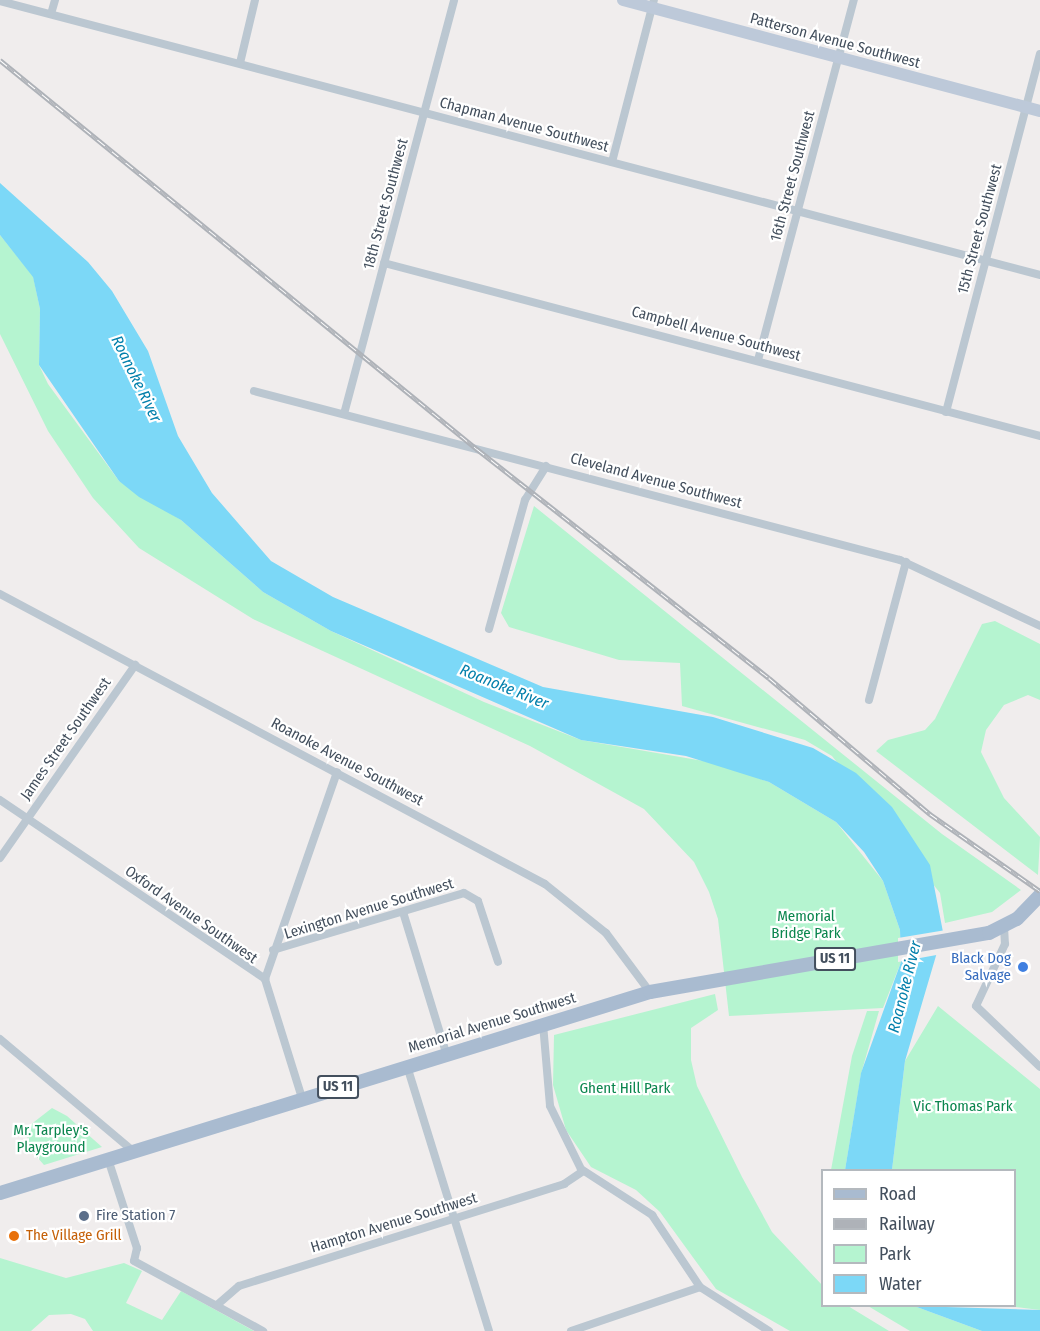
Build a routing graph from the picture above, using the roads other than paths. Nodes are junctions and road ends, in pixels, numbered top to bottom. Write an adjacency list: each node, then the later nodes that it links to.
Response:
1 (55, 0): 8 (street)
2 (255, 0): 11 (street)
3 (454, 0): 14 (street, 18th Street Southwest)
4 (623, 0): 7 (main road, Patterson Avenue Southwest)
5 (854, 0): 10 (street, 16th Street Southwest)
6 (0, 1): 8 (street, Chapman Avenue Southwest)
7 (653, 4): 10 (main road, Patterson Avenue Southwest); 15 (street)
8 (51, 14): 11 (street, Chapman Avenue Southwest)
9 (1040, 54): 12 (street, 15th Street Southwest)
10 (839, 57): 12 (main road, Patterson Avenue Southwest); 16 (street, 16th Street Southwest)
11 (240, 63): 14 (street, Chapman Avenue Southwest)
12 (1026, 107): 13 (main road, Patterson Avenue Southwest); 17 (street, 15th Street Southwest)
13 (1040, 111)
14 (424, 112): 15 (street, Chapman Avenue Southwest); 18 (street, 18th Street Southwest)
15 (612, 162): 16 (street, Chapman Avenue Southwest)
16 (798, 212): 17 (street, Chapman Avenue Southwest); 20 (street, 16th Street Southwest)
17 (985, 261): 19 (street, Chapman Avenue Southwest); 22 (street, 15th Street Southwest)
18 (384, 263): 20 (street, Campbell Avenue Southwest); 23 (street, 18th Street Southwest)
19 (1040, 275)
20 (758, 360): 22 (street, Campbell Avenue Southwest)
21 (254, 391): 23 (street, Cleveland Avenue Southwest)
22 (946, 411): 24 (street, Campbell Avenue Southwest)
23 (344, 414): 25 (street, Cleveland Avenue Southwest)
24 (1040, 436)
25 (546, 466): 26 (street, Cleveland Avenue Southwest); 29 (street)
26 (906, 562): 28 (street, Cleveland Avenue Southwest); 31 (street)
27 (0, 594): 30 (street, Roanoke Avenue Southwest)
28 (1040, 626)
29 (489, 629)
30 (135, 665): 32 (street, Roanoke Avenue Southwest); 34 (street, James Street Southwest)
31 (869, 700)
32 (337, 771): 39 (street); 42 (street, Roanoke Avenue Southwest)
33 (0, 800): 34 (street, Oxford Avenue Southwest)
34 (26, 819): 35 (street, James Street Southwest); 41 (street, Oxford Avenue Southwest)
35 (0, 858)
36 (1040, 896): 38 (main road, US 11)
37 (402, 912): 39 (street, Lexington Avenue Southwest); 40 (street, Lexington Avenue Southwest); 45 (street)
38 (1004, 927): 42 (main road, Memorial Avenue Southwest / US 11); 47 (street)
39 (273, 950): 41 (street)
40 (498, 962)
41 (265, 980): 48 (street, Oxford Avenue Southwest)
42 (650, 992): 43 (main road, Memorial Avenue Southwest / US 11)
43 (543, 1024): 45 (main road, Memorial Avenue Southwest / US 11); 51 (street)
44 (0, 1039): 49 (street)
45 (446, 1053): 46 (main road, Memorial Avenue Southwest / US 11)
46 (407, 1066): 48 (main road, Memorial Avenue Southwest / US 11); 53 (street)
47 (1040, 1067)
48 (302, 1098): 49 (main road, Memorial Avenue Southwest / US 11)
49 (132, 1150): 50 (main road, Memorial Avenue Southwest / US 11)
50 (108, 1160): 52 (main road, Memorial Avenue Southwest / US 11); 55 (street)
51 (583, 1171): 53 (street, Hampton Avenue Southwest); 54 (street)
52 (0, 1193)
53 (454, 1218): 55 (street, Hampton Avenue Southwest); 57 (street)
54 (700, 1287): 58 (street); 59 (street)
55 (217, 1305): 56 (street)
56 (263, 1331)
57 (489, 1331)
58 (571, 1331)
59 (769, 1331)

